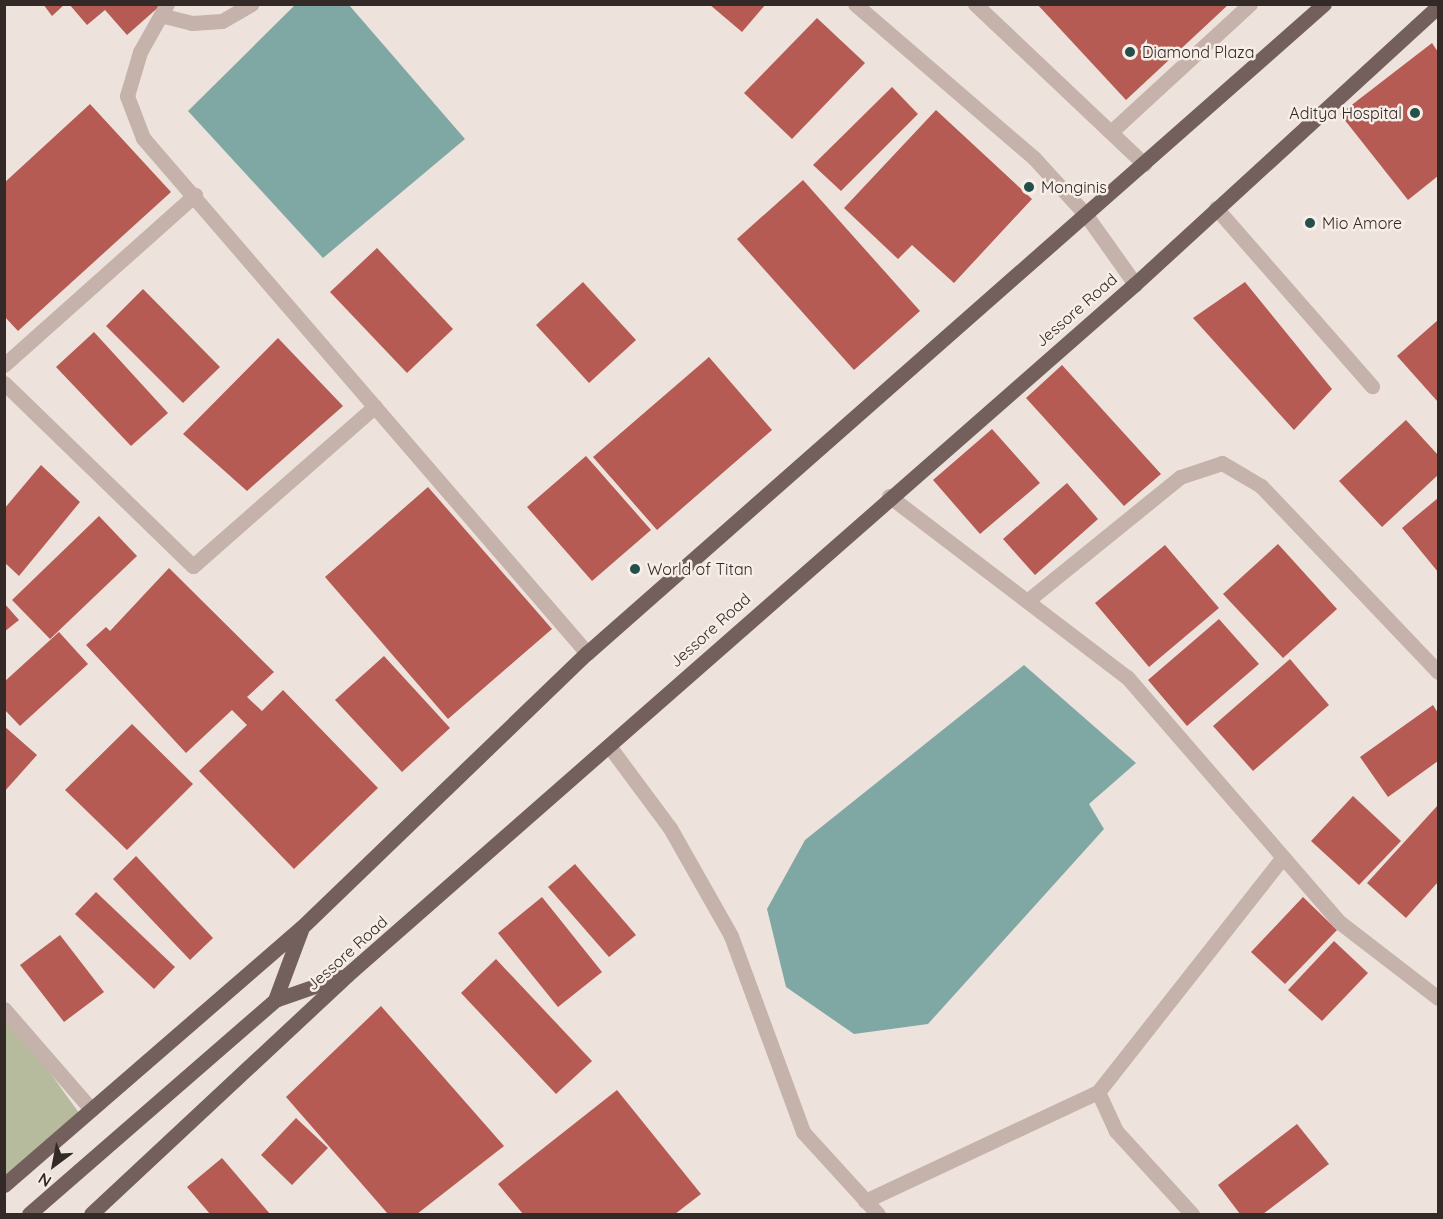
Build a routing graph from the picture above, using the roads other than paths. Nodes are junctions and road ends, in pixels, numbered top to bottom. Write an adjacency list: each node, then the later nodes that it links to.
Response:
1 (252, 4): 7 (street)
2 (855, 4): 12 (street)
3 (975, 4): 8 (street)
4 (1250, 4): 8 (street)
5 (1324, 4): 9 (main road)
6 (1438, 6): 11 (main road, Jessore Road)
7 (166, 10): 10 (street)
8 (1113, 130): 9 (street)
9 (1144, 164): 12 (main road)
10 (195, 195): 14 (street); 17 (street)
11 (1216, 208): 13 (main road, Jessore Road); 16 (street)
12 (1086, 215): 13 (street); 20 (main road)
13 (1135, 284): 18 (main road, Jessore Road)
14 (4, 365)
15 (4, 384): 17 (street)
16 (1372, 386)
17 (375, 406): 20 (street)
18 (889, 496): 19 (street); 22 (main road, Jessore Road)
19 (1027, 601): 21 (street); 23 (street)
20 (587, 653): 24 (main road)
21 (1438, 672)
22 (609, 746): 25 (main road, Jessore Road); 32 (street)
23 (1283, 857): 26 (street); 29 (street)
24 (301, 928): 27 (main road); 30 (main road)
25 (346, 975): 27 (main road); 34 (main road, Jessore Road)
26 (1438, 998)
27 (275, 1000): 33 (main road)
28 (4, 1009): 30 (street)
29 (1098, 1092): 32 (street); 36 (street)
30 (91, 1109): 31 (main road)
31 (4, 1185)
32 (865, 1201): 35 (street)
33 (29, 1215)
34 (91, 1215)
35 (878, 1215)
36 (1192, 1215)

